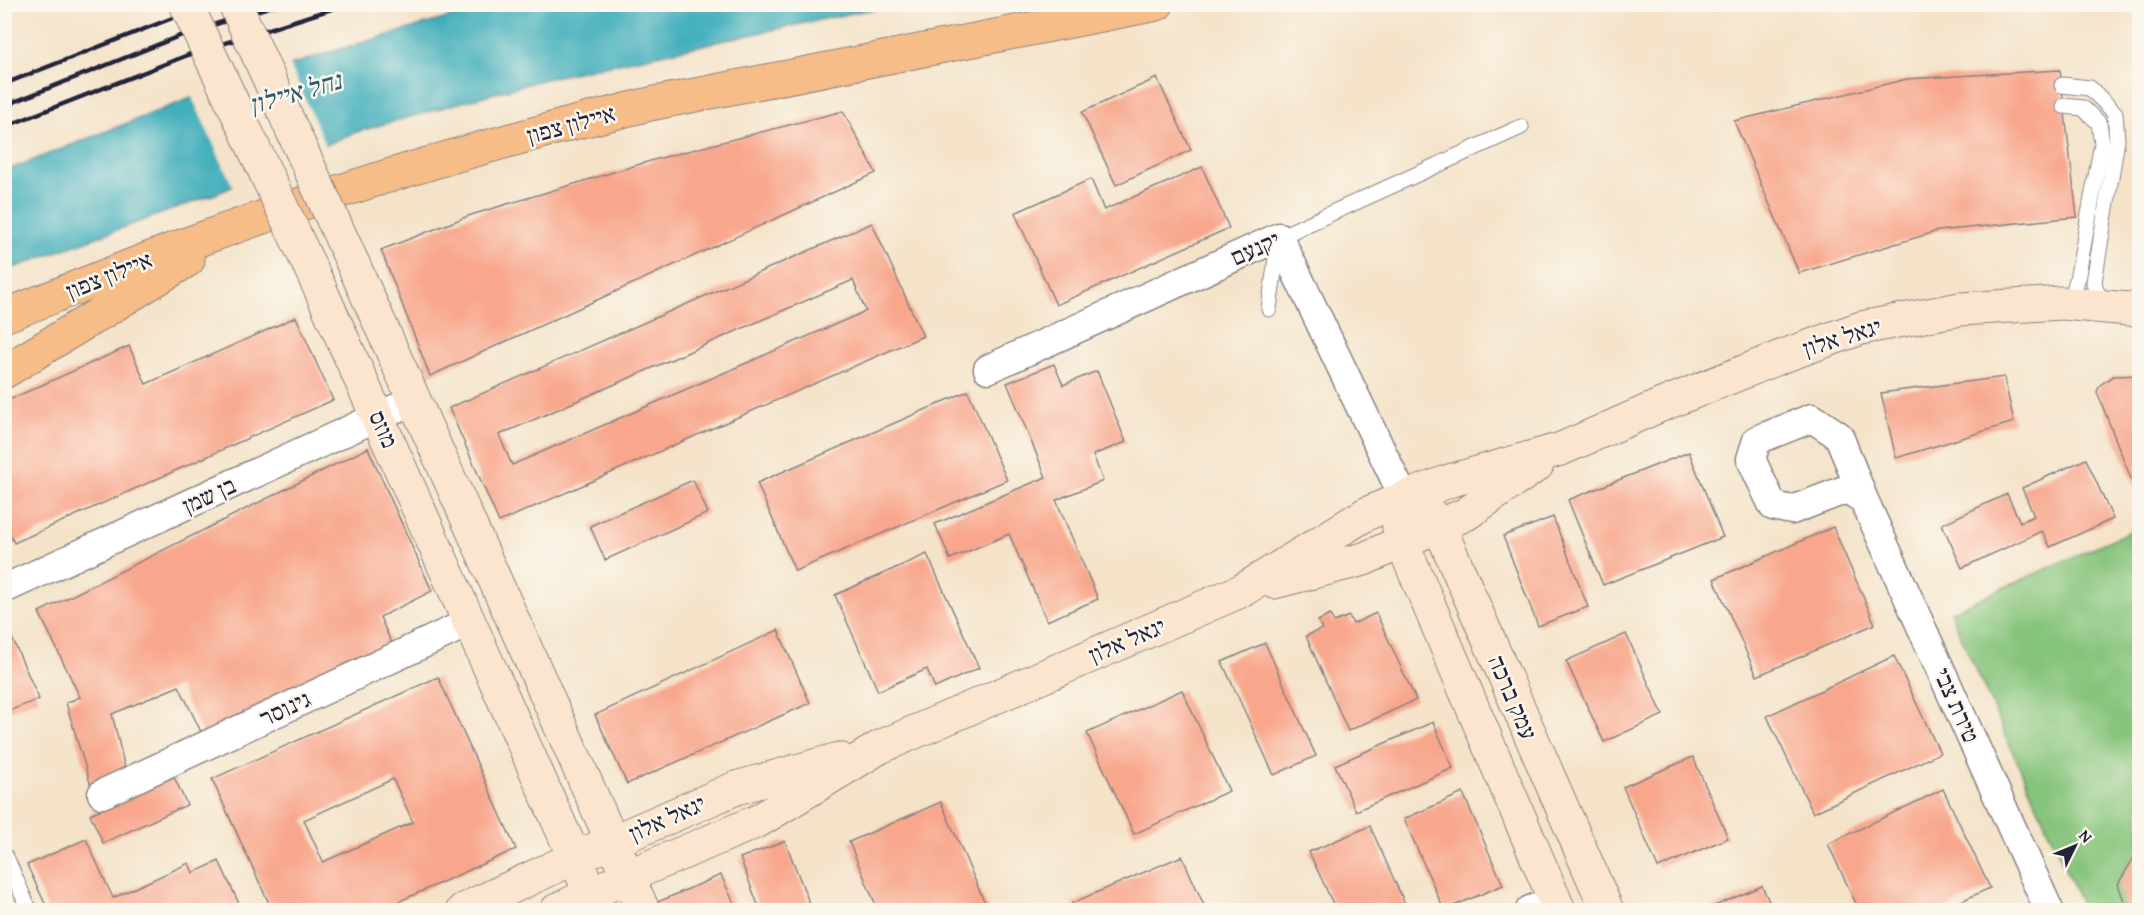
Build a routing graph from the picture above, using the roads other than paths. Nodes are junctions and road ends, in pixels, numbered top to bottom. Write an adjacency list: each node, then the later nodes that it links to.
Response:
1 (186, 4): 16 (street, מוזס, bridge)
2 (235, 4): 15 (street, מוזס, bridge)
3 (1157, 4): 7 (highway, איילון צפון)
4 (2062, 85): 10 (lane)
5 (2064, 106): 9 (lane)
6 (1521, 127): 8 (lane, יקנעם)
7 (251, 222): 12 (highway, איילון צפון); 14 (highway)
8 (1279, 237): 11 (lane); 13 (street, יקנעם); 18 (street)
9 (2062, 303): 10 (street, יגאל אלון); 17 (street, יגאל אלון)
10 (2125, 308)
11 (1269, 309)
12 (4, 316)
13 (988, 369)
14 (4, 372)
15 (414, 400): 16 (street, בן שמן); 27 (street, מוזס)
16 (379, 417): 22 (street, בן שמן); 24 (street, מוזס)
17 (1561, 449): 18 (street, יגאל אלון); 20 (street, יגאל אלון)
18 (1404, 498): 20 (street, עמק ברכה); 21 (street, עמק ברכה); 23 (street, יגאל אלון)
19 (1864, 500): 38 (street, טירת צבי)
20 (1439, 526): 21 (street, יגאל אלון); 37 (street, עמק ברכה)
21 (1402, 543): 23 (street, יגאל אלון); 32 (street, עמק ברכה)
22 (4, 589)
23 (1243, 590): 25 (street, יגאל אלון)
24 (470, 624): 26 (street, גינוסר); 29 (street, מוזס)
25 (880, 747): 27 (street, יגאל אלון); 30 (street, יגאל אלון)
26 (102, 794)
27 (613, 842): 29 (street, יגאל אלון); 30 (street, מוזס)
28 (4, 858): 33 (lane)
29 (574, 858): 31 (street, מוזס); 34 (street, יגאל אלון)
30 (628, 876): 31 (street, יגאל אלון); 36 (street, מוזס)
31 (594, 903): 35 (street, יגאל אלון)
32 (1548, 907)
33 (29, 910)
34 (463, 910)
35 (557, 910)
36 (644, 910)
37 (1607, 910)
38 (2049, 910)

